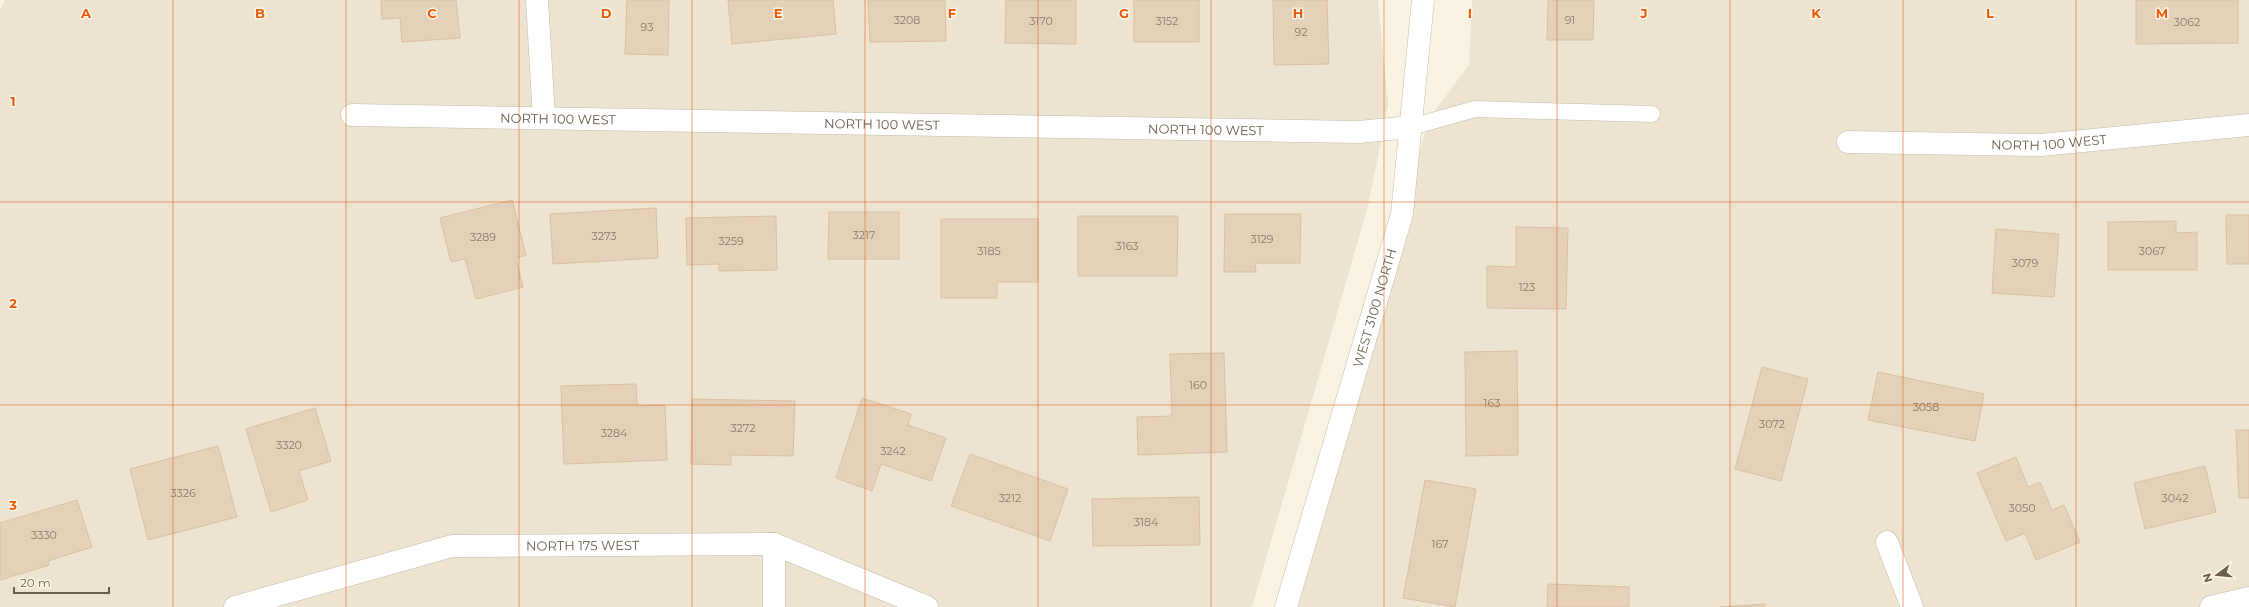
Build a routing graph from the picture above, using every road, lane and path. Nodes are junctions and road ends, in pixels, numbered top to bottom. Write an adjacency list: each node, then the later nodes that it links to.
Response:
1 (537, 0): 5 (street)
2 (1423, 0): 7 (street, WEST 3100 NORTH)
3 (1652, 114): 7 (lane)
4 (352, 115): 5 (street, NORTH 100 WEST)
5 (544, 118): 7 (street, NORTH 100 WEST)
6 (2249, 125): 8 (street, NORTH 100 WEST)
7 (1411, 127): 16 (street, WEST 3100 NORTH)
8 (1848, 142)
9 (1887, 542): 17 (street)
10 (774, 544): 12 (street, NORTH 175 WEST); 14 (street); 15 (street, NORTH 175 WEST)
11 (2249, 598): 18 (street)
12 (296, 599): 13 (street, NORTH 175 WEST)
13 (235, 607)
14 (774, 607)
15 (926, 607)
16 (1286, 607)
17 (1912, 607)
18 (2210, 607)

